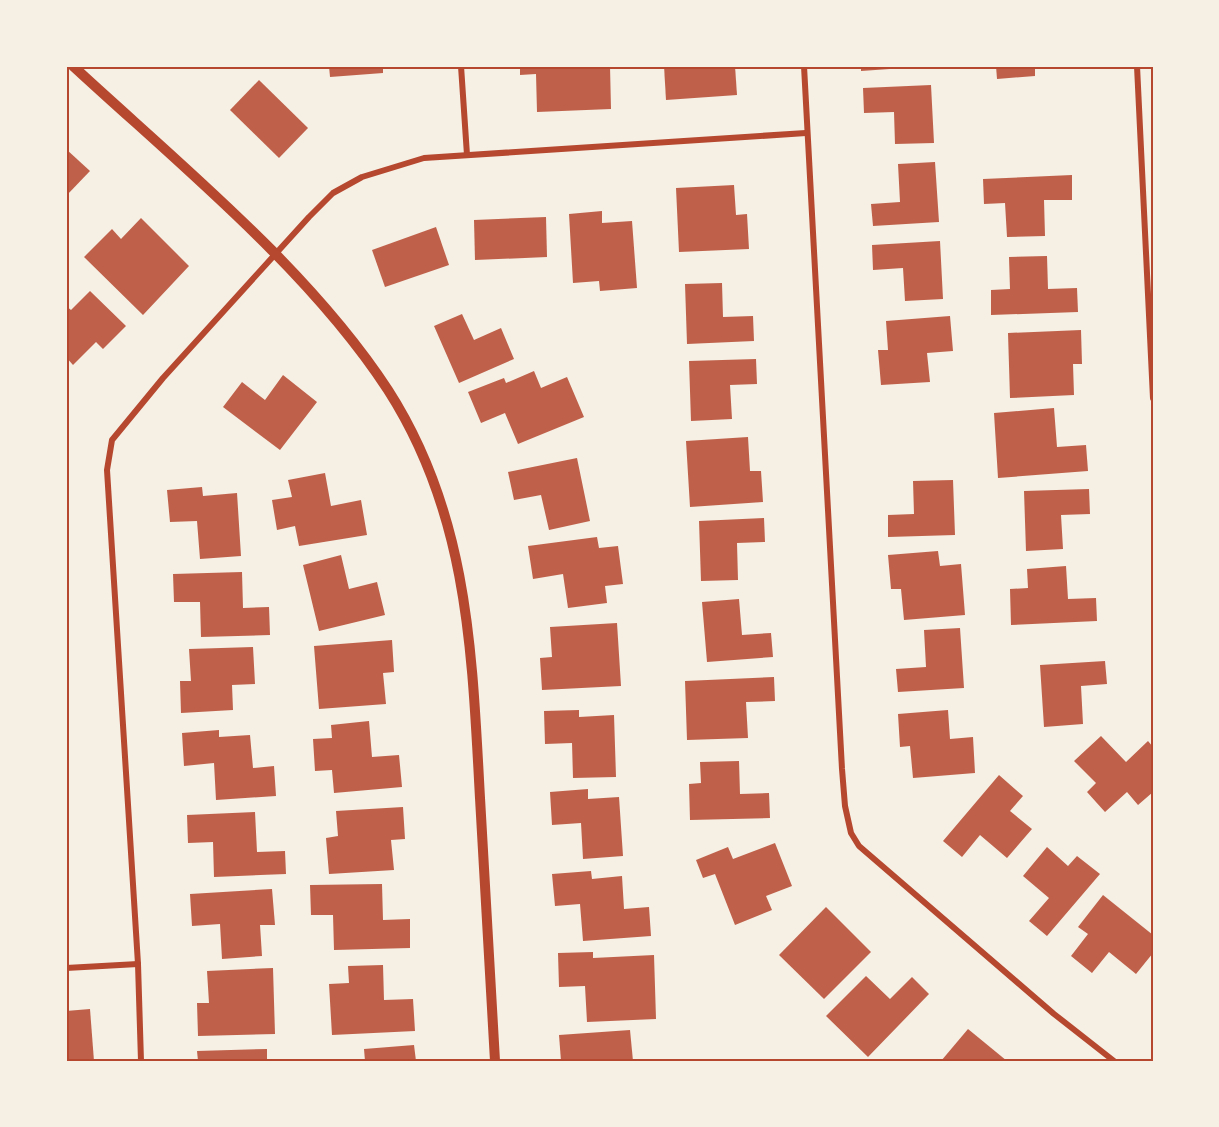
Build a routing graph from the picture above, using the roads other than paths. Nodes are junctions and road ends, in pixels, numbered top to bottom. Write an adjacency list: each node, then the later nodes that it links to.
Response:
1 (73, 66): 7 (street)
2 (461, 66): 6 (street)
3 (804, 66): 5 (street)
4 (1137, 66): 8 (street)
5 (806, 133): 6 (street); 13 (street)
6 (467, 155): 7 (street)
7 (277, 255): 9 (street); 12 (street)
8 (1153, 398)
9 (138, 964): 10 (street); 11 (street)
10 (66, 968)
11 (141, 1061)
12 (495, 1061)
13 (1114, 1061)

